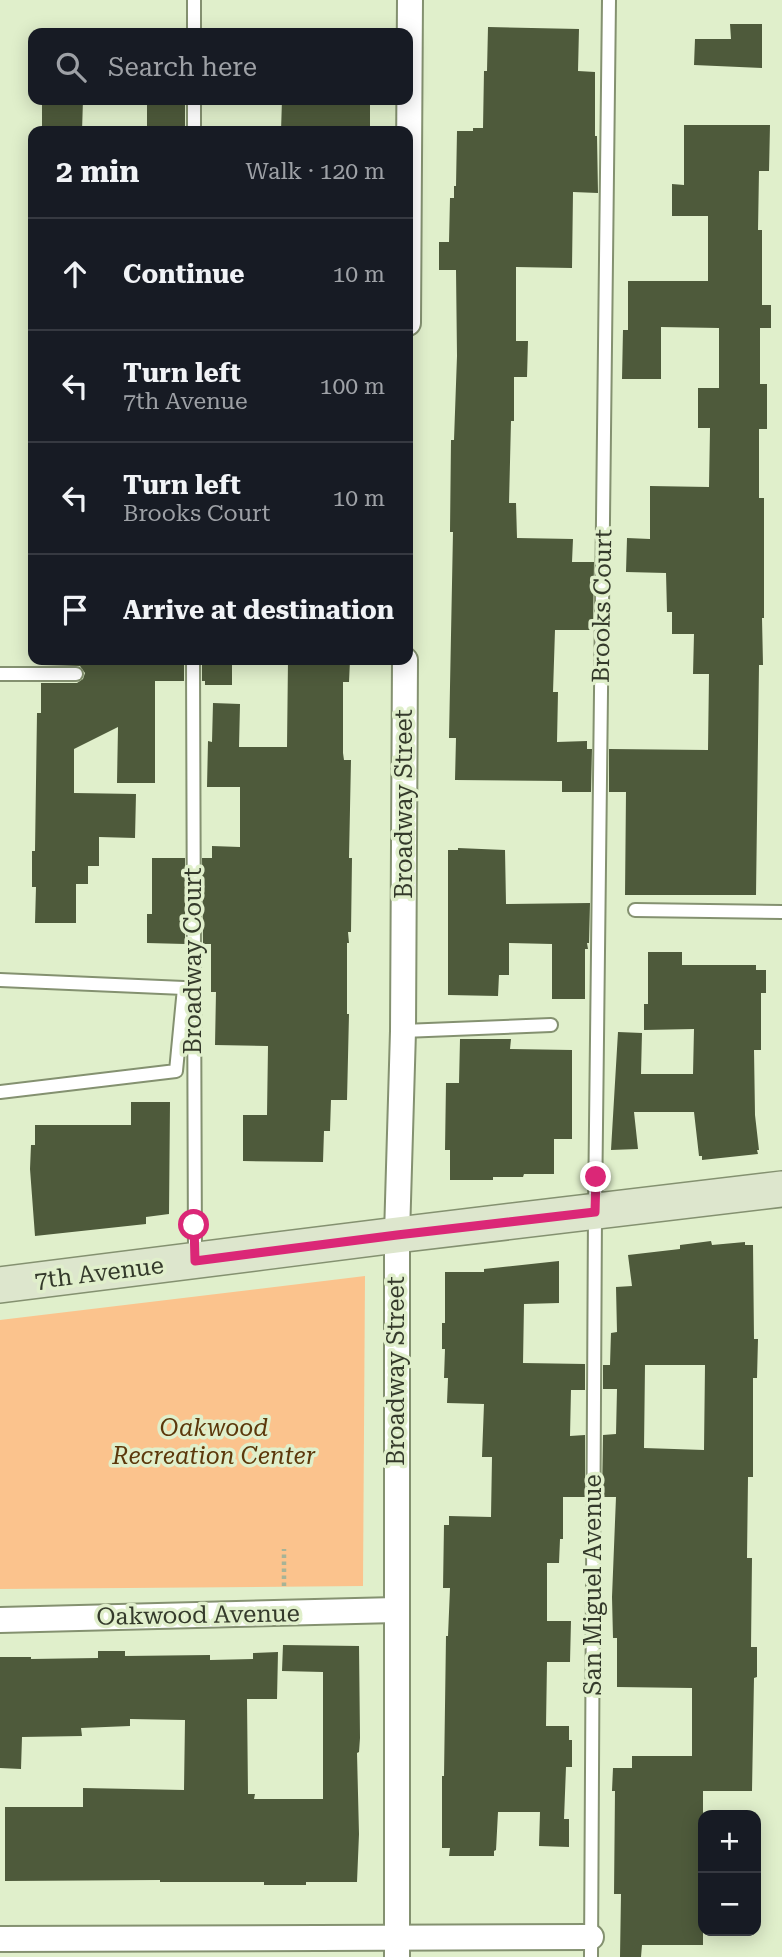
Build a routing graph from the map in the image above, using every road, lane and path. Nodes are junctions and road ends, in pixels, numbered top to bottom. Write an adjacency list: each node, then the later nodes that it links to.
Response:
1 (194, 0): 4 (lane)
2 (410, 0): 5 (street)
3 (609, 0): 21 (lane, Brooks Court)
4 (194, 28)
5 (410, 28)
6 (194, 105): 8 (lane)
7 (409, 105): 9 (street)
8 (194, 126)
9 (409, 126)
10 (193, 665): 23 (lane, Broadway Court)
11 (405, 665): 18 (street, Broadway Street)
12 (0, 674): 13 (lane)
13 (76, 674)
14 (635, 909): 15 (lane)
15 (782, 912)
16 (0, 980): 19 (lane)
17 (551, 1025): 18 (lane)
18 (403, 1031): 22 (street, Broadway Street)
19 (0, 1092)
20 (782, 1189): 21 (street, 7th Avenue)
21 (595, 1212): 22 (street, 7th Avenue); 31 (lane, San Miguel Avenue)
22 (397, 1235): 23 (street, 7th Avenue); 27 (street, Broadway Street)
23 (195, 1261): 24 (street, 7th Avenue)
24 (0, 1286)
25 (284, 1549): 26 (path)
26 (284, 1591)
27 (396, 1610): 28 (street, Oakwood Avenue); 30 (street, Broadway Street)
28 (0, 1620)
29 (0, 1939): 30 (street)
30 (397, 1947): 31 (street)
31 (591, 1947)

